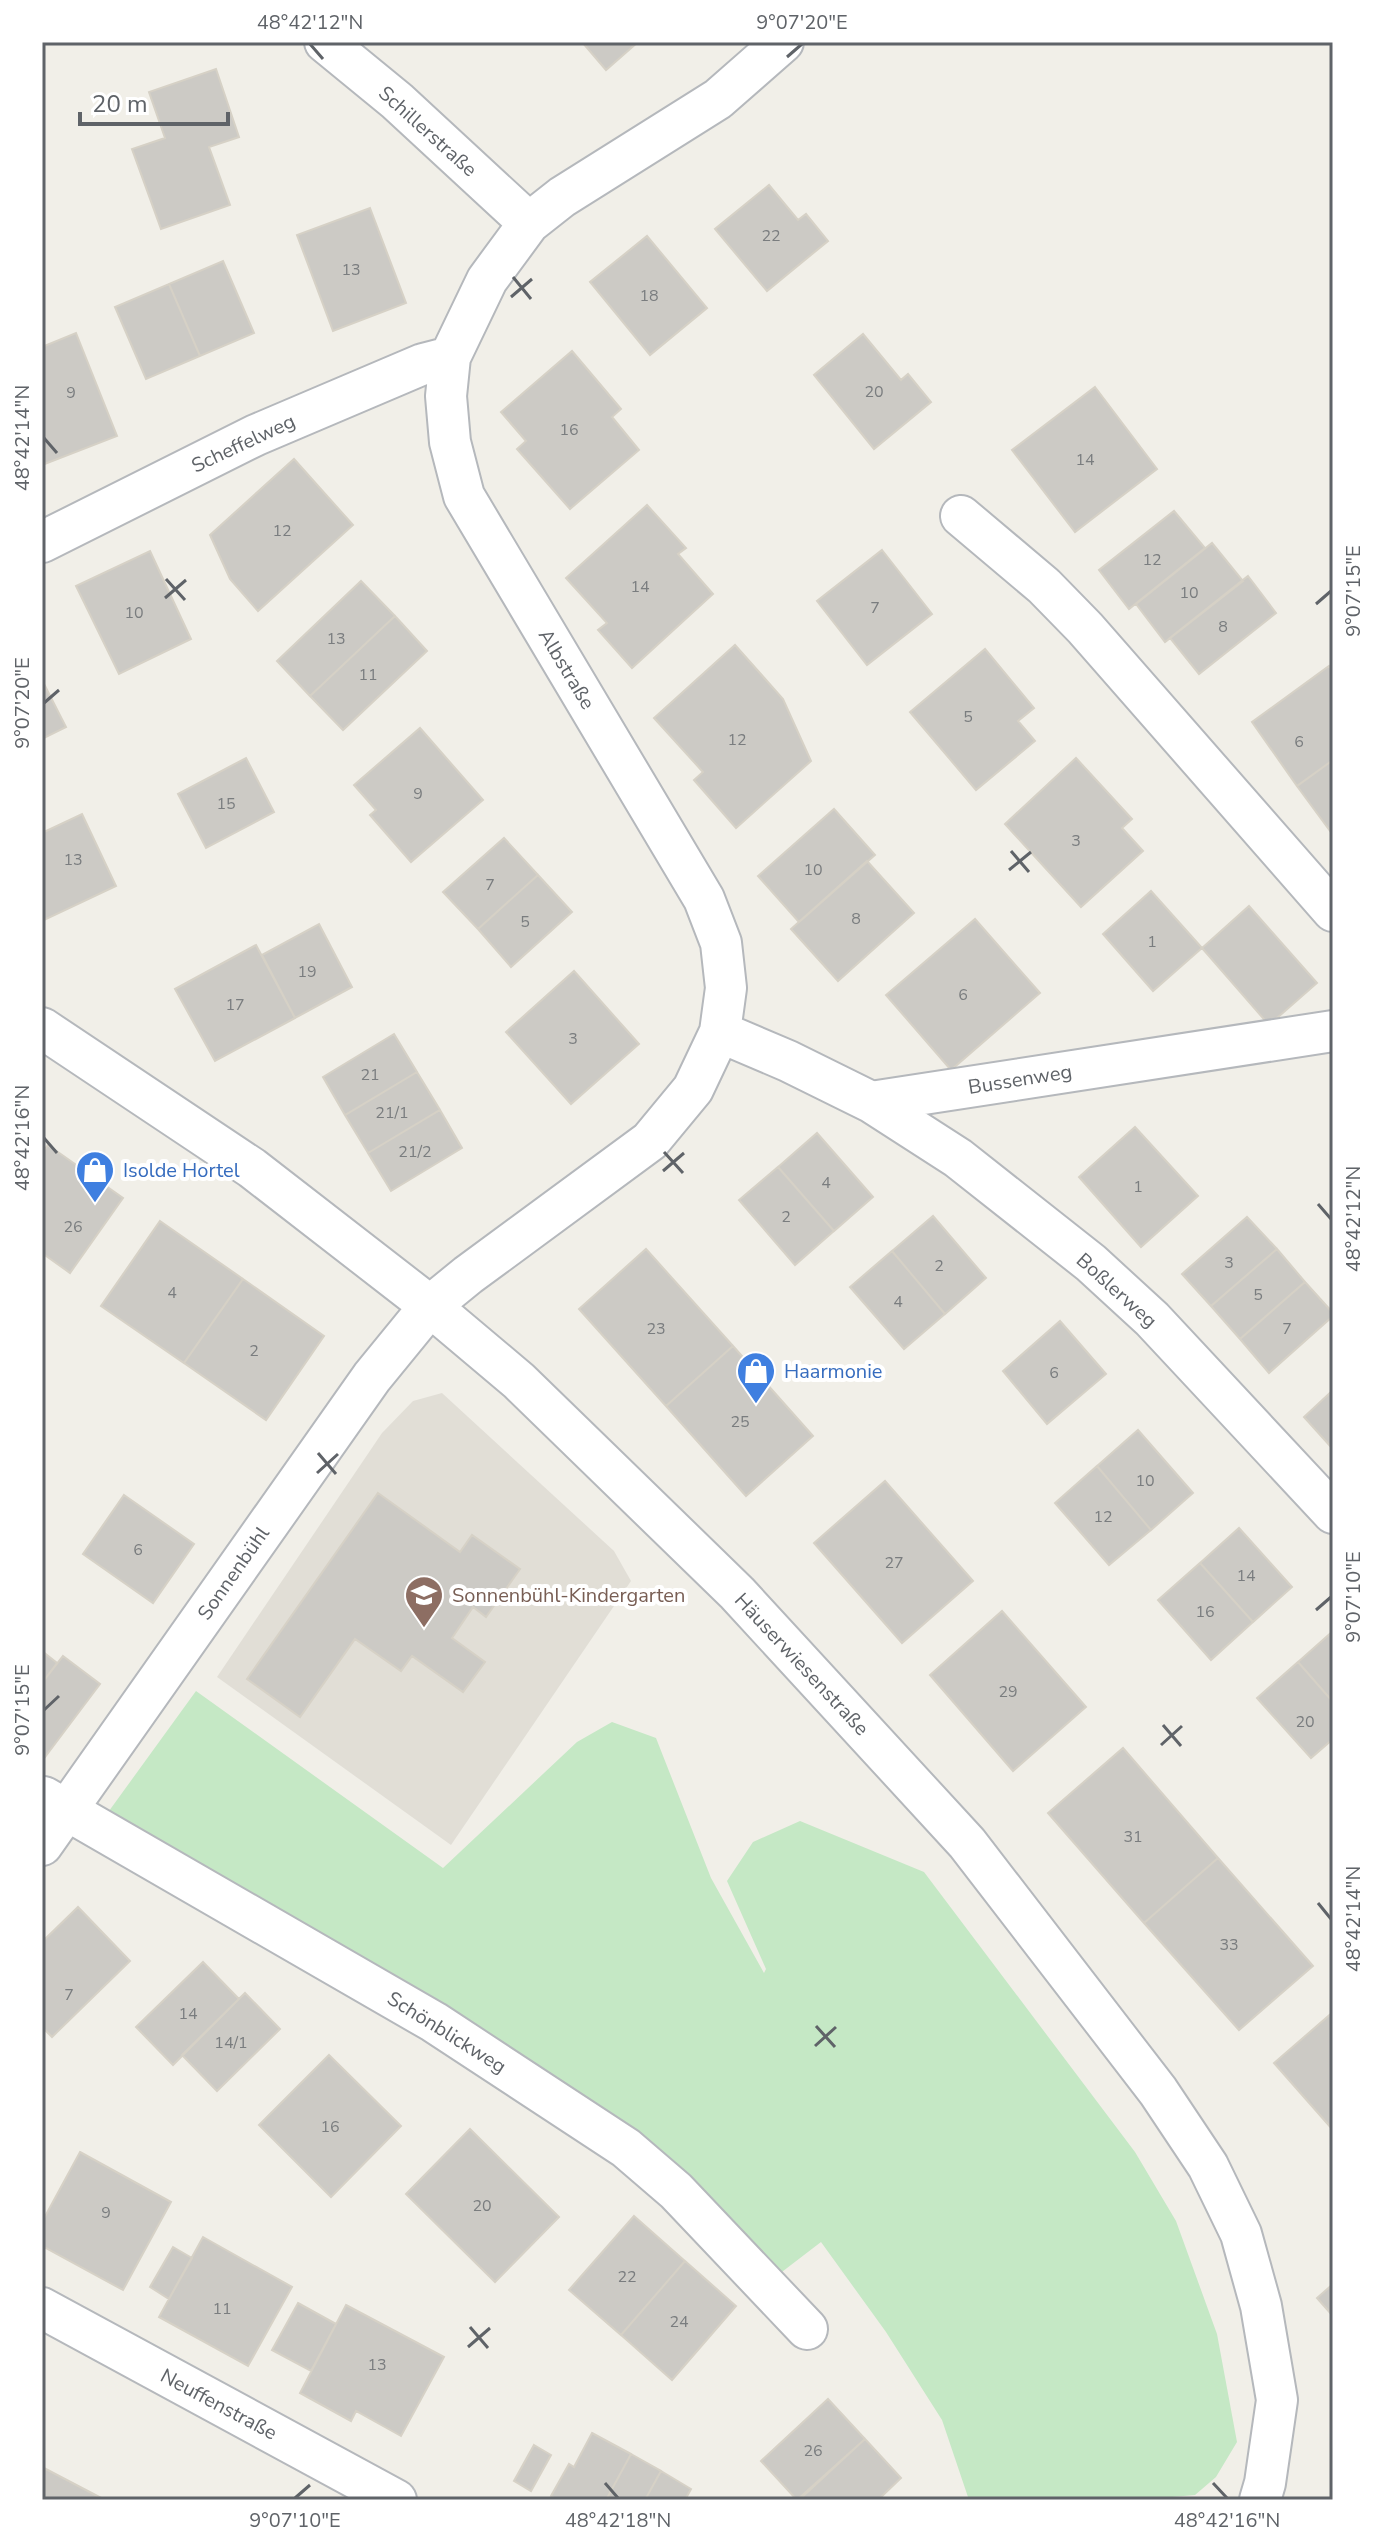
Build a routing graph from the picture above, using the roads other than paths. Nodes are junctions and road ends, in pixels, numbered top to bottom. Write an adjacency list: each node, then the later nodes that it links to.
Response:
1 (325, 42): 3 (street, Schillerstraße)
2 (783, 42): 3 (street, Albstraße)
3 (529, 223): 4 (street, Albstraße)
4 (450, 357): 6 (street, Scheffelweg); 10 (street, Albstraße)
5 (961, 516): 7 (street)
6 (42, 542)
7 (1333, 911)
8 (42, 1028): 12 (street, Häuserwiesenstraße)
9 (1333, 1031): 11 (street, Bussenweg)
10 (720, 1032): 11 (street); 12 (street, Albstraße)
11 (871, 1102): 13 (street, Boßlerweg)
12 (430, 1306): 14 (street, Sonnenbühl); 19 (street, Häuserwiesenstraße)
13 (1333, 1513)
14 (54, 1802): 15 (street, Sonnenbühl); 17 (street, Schönblickweg)
15 (42, 1845)
16 (42, 2308): 18 (street, Neuffenstraße)
17 (807, 2329)
18 (396, 2500)
19 (1260, 2500)

